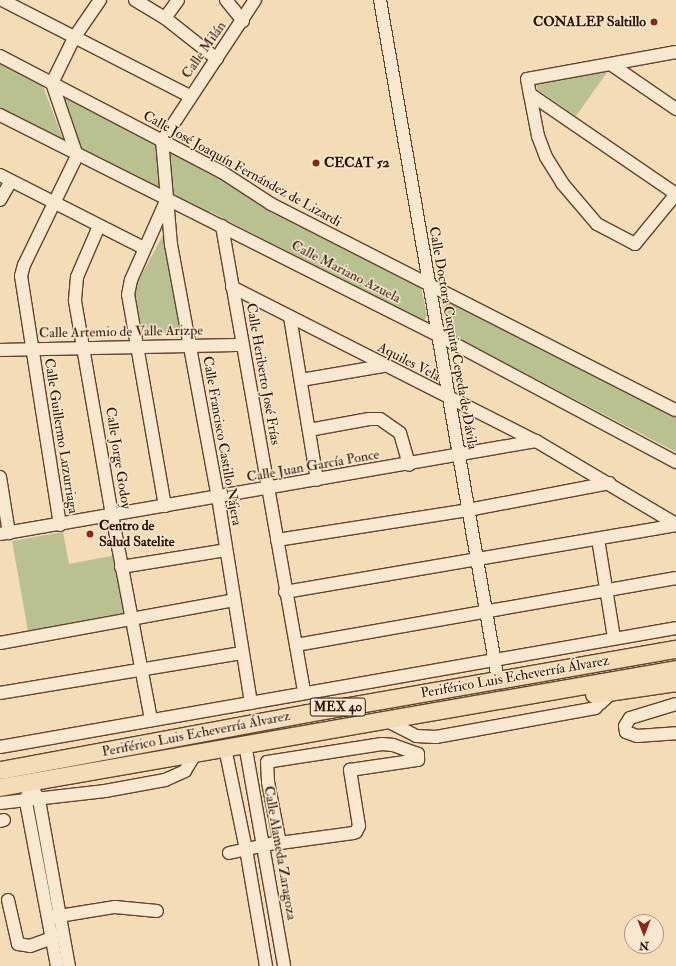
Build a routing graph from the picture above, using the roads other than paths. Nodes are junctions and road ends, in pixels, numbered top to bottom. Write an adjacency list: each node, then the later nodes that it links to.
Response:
1 (2, 0): 10 (street)
2 (100, 0): 10 (street)
3 (135, 0): 8 (street)
4 (178, 0): 8 (street)
5 (226, 0): 9 (street)
6 (255, 0): 9 (street, Calle Milán)
7 (380, 0): 31 (street, Calle Doctora Cuquita Cepeda de Dávila)
8 (165, 18): 13 (street)
9 (243, 20): 13 (street, Calle Milán)
10 (74, 38): 15 (street); 17 (street)
11 (676, 52): 14 (street)
12 (0, 56): 15 (street, Calle José Joaquín Fernández de Lizardi)
13 (217, 59): 17 (street, Calle Milán)
14 (612, 65): 16 (street); 18 (street)
15 (52, 83): 20 (street, Calle José Joaquín Fernández de Lizardi); 21 (street)
16 (530, 94): 24 (street); 24 (street)
17 (190, 96): 20 (street)
18 (676, 109)
19 (0, 115): 21 (street, Calle Mariano Azuela)
20 (162, 141): 26 (street, Calle Francisco Castillo Nájera); 31 (street, Calle José Joaquín Fernández de Lizardi)
21 (77, 156): 26 (street, Calle Mariano Azuela); 27 (street, Calle Guillermo Luzurriaga)
22 (0, 175): 23 (street)
23 (11, 181): 25 (street); 27 (street)
24 (676, 194)
25 (0, 200)
26 (167, 200): 29 (street, Calle Mariano Azuela); 30 (street); 36 (street, Calle Francisco Castillo Nájera)
27 (55, 203): 28 (street); 39 (street, Calle Guillermo Luzurriaga)
28 (99, 226): 30 (street); 38 (street, Calle Jorge Godoy)
29 (222, 226): 32 (street, Calle Heriberto José Frías); 34 (street, Calle Mariano Azuela)
30 (144, 248): 37 (street)
31 (428, 285): 34 (street, Calle Doctora Cuquita Cepeda de Dávila); 44 (street, Calle José Joaquín Fernández de Lizardi)
32 (232, 288): 33 (street, Aquiles Vela); 35 (street, Calle Heriberto José Frías)
33 (290, 317): 41 (street, Aquiles Vela); 42 (street)
34 (438, 335): 43 (street, Calle Doctora Cuquita Cepeda de Dávila); 48 (street, Calle Mariano Azuela)
35 (242, 345): 36 (street, Calle Artemio de Valle Arizpe); 53 (street, Calle Heriberto José Frías)
36 (189, 346): 37 (street, Calle Artemio de Valle Arizpe); 54 (street, Calle Francisco Castillo Nájera)
37 (138, 347): 38 (street, Calle Artemio de Valle Arizpe); 55 (street)
38 (85, 348): 39 (street, Calle Artemio de Valle Arizpe); 57 (street, Calle Jorge Godoy)
39 (32, 349): 40 (street, Calle Artemio de Valle Arizpe); 58 (street, Calle Guillermo Luzurriaga)
40 (0, 350)
41 (383, 366): 42 (street); 43 (street, Aquiles Vela)
42 (300, 380): 45 (street)
43 (450, 399): 46 (street, Aquiles Vela); 47 (street, Calle Doctora Cuquita Cepeda de Dávila)
44 (676, 410)
45 (309, 430): 49 (street); 51 (street)
46 (536, 441): 47 (street, Calle Juan García Ponce); 52 (street, Aquiles Vela)
47 (459, 456): 49 (street, Calle Juan García Ponce); 56 (street, Calle Doctora Cuquita Cepeda de Dávila)
48 (676, 462)
49 (409, 465): 51 (street, Calle Juan García Ponce)
50 (0, 477): 60 (street)
51 (317, 480): 53 (street, Calle Juan García Ponce)
52 (609, 483): 56 (street); 59 (street, Aquiles Vela)
53 (268, 490): 54 (street, Calle Juan García Ponce); 61 (street, Calle Heriberto José Frías)
54 (218, 498): 55 (street, Calle Juan García Ponce); 63 (street, Calle Francisco Castillo Nájera)
55 (165, 506): 57 (street, Calle Juan García Ponce)
56 (468, 510): 61 (street); 64 (street, Calle Doctora Cuquita Cepeda de Dávila)
57 (112, 514): 58 (street, Calle Juan García Ponce); 65 (street, Calle Jorge Godoy)
58 (60, 524): 60 (street, Calle Juan García Ponce)
59 (676, 525): 62 (street)
60 (4, 534)
61 (277, 540): 67 (street, Calle Heriberto José Frías)
62 (598, 540): 64 (street); 68 (street)
63 (226, 550): 65 (street); 69 (street, Calle Francisco Castillo Nájera)
64 (476, 559): 67 (street); 70 (street, Calle Doctora Cuquita Cepeda de Dávila)
65 (121, 567): 71 (street, Calle Jorge Godoy)
66 (676, 578): 68 (street)
67 (285, 592): 75 (street, Calle Heriberto José Frías)
68 (607, 592): 70 (street); 73 (street)
69 (234, 600): 71 (street); 77 (street, Calle Francisco Castillo Nájera)
70 (486, 612): 75 (street); 78 (street, Calle Doctora Cuquita Cepeda de Dávila)
71 (131, 617): 74 (street); 79 (street, Calle Jorge Godoy)
72 (676, 628): 73 (street)
73 (614, 638): 78 (street)
74 (0, 643)
75 (296, 645): 84 (street, Calle Heriberto José Frías)
76 (676, 649): 81 (highway, Periférico Luis Echeverría Álvarez / MEX 40)
77 (242, 653): 79 (street); 85 (street, Calle Francisco Castillo Nájera)
78 (494, 660): 81 (street, Calle Doctora Cuquita Cepeda de Dávila); 84 (street)
79 (141, 669): 83 (street); 87 (street, Calle Jorge Godoy)
80 (676, 669): 88 (highway, Periférico Luis Echeverría Álvarez / MEX 40)
81 (498, 680): 94 (highway, Periférico Luis Echeverría Álvarez / MEX 40)
82 (676, 682): 88 (highway)
83 (0, 693)
84 (304, 693): 85 (street)
85 (251, 702): 87 (street)
86 (676, 704): 89 (street)
87 (151, 720): 91 (street)
88 (387, 721): 90 (highway, Periférico Luis Echeverría Álvarez / MEX 40)
89 (676, 733)
90 (245, 744): 92 (highway, Periférico Luis Echeverría Álvarez / MEX 40); 102 (street, Calle Alameda Zaragoza)
91 (0, 747)
92 (225, 748): 93 (highway, Periférico Luis Echeverría Álvarez / MEX 40); 103 (street)
93 (196, 753): 96 (highway, Periférico Luis Echeverría Álvarez / MEX 40); 98 (street)
94 (48, 762): 95 (highway, Periférico Luis Echeverría Álvarez / MEX 40); 96 (highway)
95 (3, 769): 96 (highway)
96 (30, 783): 97 (highway, Periférico Luis Echeverría Álvarez / MEX 40); 98 (street); 99 (street)
97 (0, 788)
98 (39, 800): 99 (street); 107 (street)
99 (26, 802): 100 (street); 107 (street)
100 (0, 803)
101 (280, 843): 101 (street); 102 (street)
102 (264, 845): 103 (street); 109 (street, Calle Alameda Zaragoza)
103 (246, 849): 104 (street); 110 (street)
104 (229, 853)
105 (8, 900): 108 (street)
106 (157, 911): 107 (street)
107 (54, 917): 108 (street)
108 (57, 937): 111 (street); 112 (street)
109 (282, 951): 110 (street); 113 (street, Calle Alameda Zaragoza)
110 (265, 960)
111 (57, 966)
112 (69, 966)
113 (284, 966)

